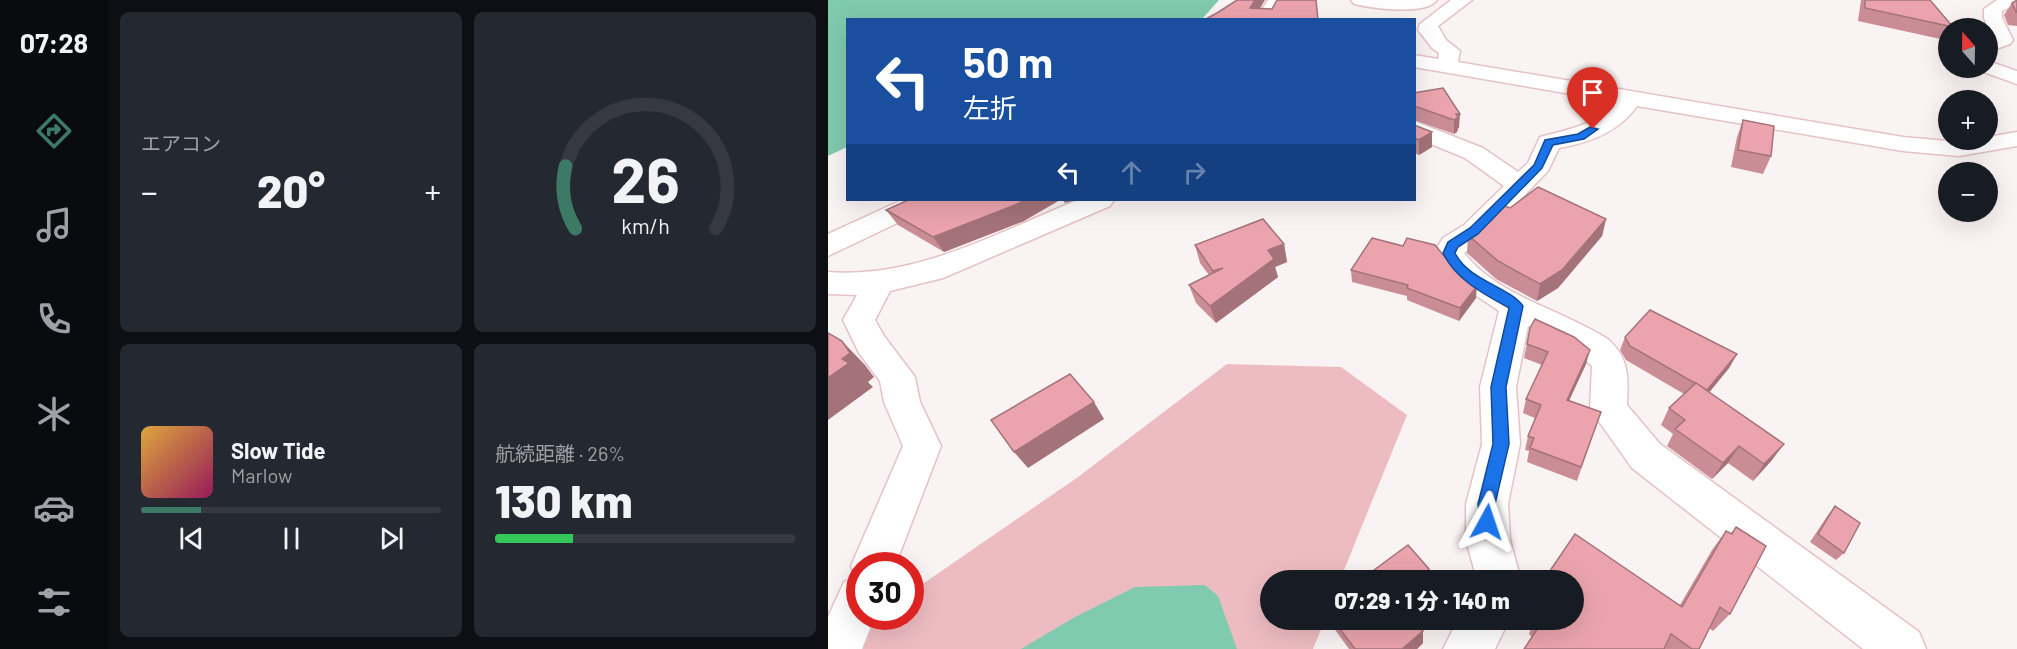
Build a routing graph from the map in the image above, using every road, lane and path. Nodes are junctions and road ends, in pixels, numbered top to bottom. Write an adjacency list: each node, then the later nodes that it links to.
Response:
1 (1277, 0): 6 (street)
2 (1360, 0): 3 (street)
3 (1428, 0)
4 (1463, 0): 11 (street)
5 (2011, 0): 7 (street)
6 (1265, 18)
7 (1993, 18)
8 (1998, 29): 9 (street)
9 (1998, 42)
10 (1416, 61): 11 (street)
11 (1447, 65): 14 (street)
12 (1998, 71): 13 (street)
13 (2017, 78)
14 (1632, 97): 16 (street); 17 (street)
15 (1416, 129): 17 (street)
16 (2017, 139)
17 (1520, 185): 23 (street)
18 (921, 201): 20 (street)
19 (1099, 201): 22 (street)
20 (828, 246)
21 (828, 283): 22 (street)
22 (879, 283): 24 (street)
23 (1516, 306): 25 (street); 30 (street)
24 (879, 552)
25 (1496, 570)
26 (846, 630): 28 (street)
27 (1479, 630): 29 (street)
28 (838, 649)
29 (1467, 649)
30 (1902, 649)

